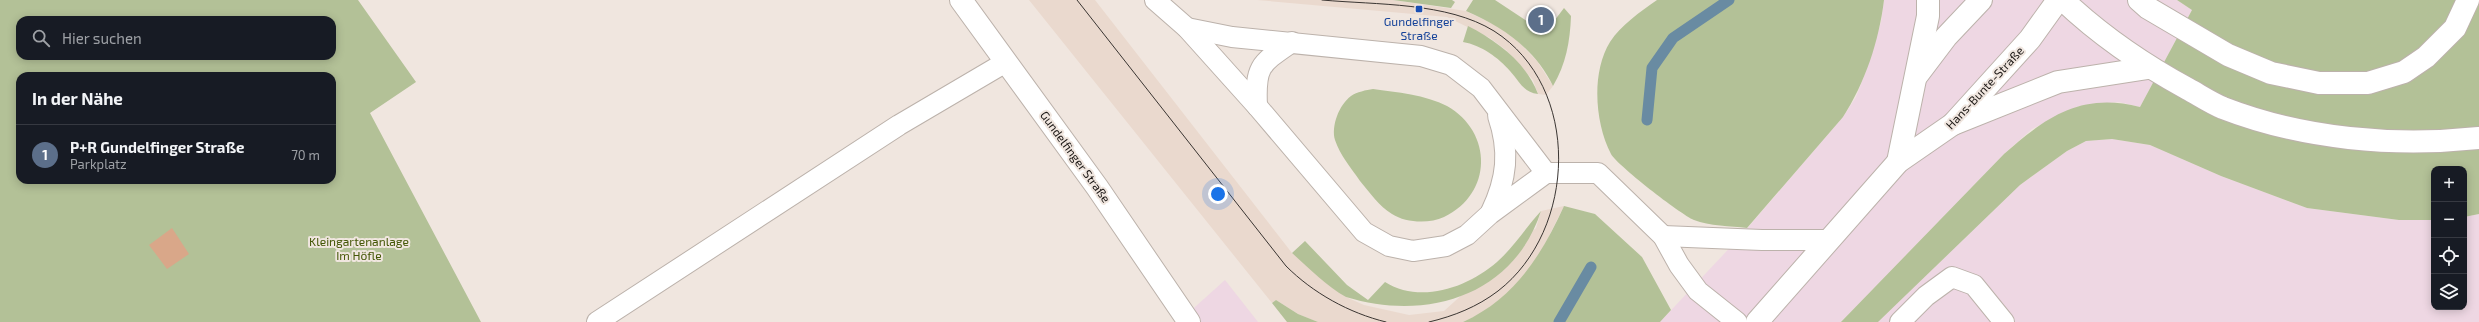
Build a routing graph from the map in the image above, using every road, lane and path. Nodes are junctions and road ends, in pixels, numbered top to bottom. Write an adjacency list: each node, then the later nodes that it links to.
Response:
1 (961, 0): 11 (main road, Gundelfinger Straße)
2 (1155, 0): 9 (lane)
3 (1928, 0): 13 (main road)
4 (1981, 0): 13 (main road)
5 (2058, 0): 16 (main road, Hans-Bunte-Straße)
6 (2063, 0): 12 (main road)
7 (2139, 0): 8 (main road)
8 (2468, 0)
9 (1186, 28): 10 (lane); 15 (lane)
10 (1292, 42): 14 (lane); 15 (lane)
11 (1006, 62): 23 (main road, Gundelfinger Straße); 24 (lane)
12 (2148, 68): 16 (main road); 17 (main road)
13 (1913, 80): 18 (main road)
14 (1494, 105): 19 (lane); 20 (lane)
15 (1257, 106): 20 (lane)
16 (1953, 124): 18 (main road, Hans-Bunte-Straße)
17 (2479, 138)
18 (1898, 162): 22 (main road, Hans-Bunte-Straße)
19 (1546, 173): 20 (lane); 21 (lane)
20 (1490, 214)
21 (1662, 236): 22 (lane); 25 (lane)
22 (1828, 240): 26 (main road, Hans-Bunte-Straße)
23 (1187, 319)
24 (597, 322)
25 (1738, 322)
26 (1756, 322)
27 (1900, 322): 28 (lane)
28 (2004, 322)

